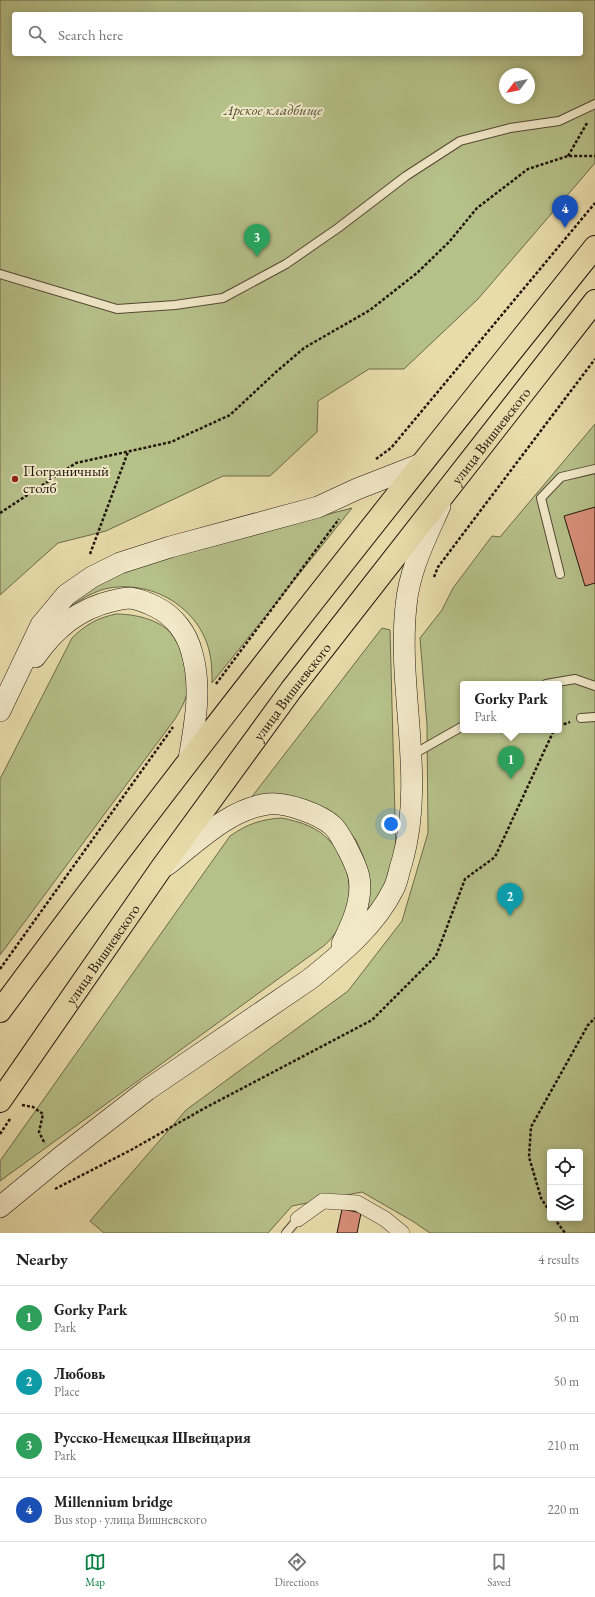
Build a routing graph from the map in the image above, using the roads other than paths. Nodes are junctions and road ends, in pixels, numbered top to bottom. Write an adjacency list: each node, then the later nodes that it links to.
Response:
1 (595, 104): 3 (lane)
2 (595, 247): 5 (main road)
3 (0, 274)
4 (595, 301): 7 (main road, улица Вишневского)
5 (421, 464): 11 (street); 17 (main road)
6 (595, 469): 8 (lane)
7 (447, 491): 16 (street); 18 (main road, улица Вишневского)
8 (560, 574)
9 (560, 681): 10 (lane)
10 (595, 686)
11 (10, 691): 12 (street); 17 (street)
12 (0, 711)
13 (595, 717): 14 (lane)
14 (581, 718)
15 (460, 728): 16 (lane)
16 (411, 755): 19 (street)
17 (190, 759): 20 (main road)
18 (160, 870): 19 (street); 21 (main road, улица Вишневского)
19 (336, 958): 22 (street)
20 (0, 1011)
21 (8, 1100)
22 (0, 1207)
23 (298, 1219): 24 (lane); 25 (street)
24 (286, 1233)
25 (402, 1233)

